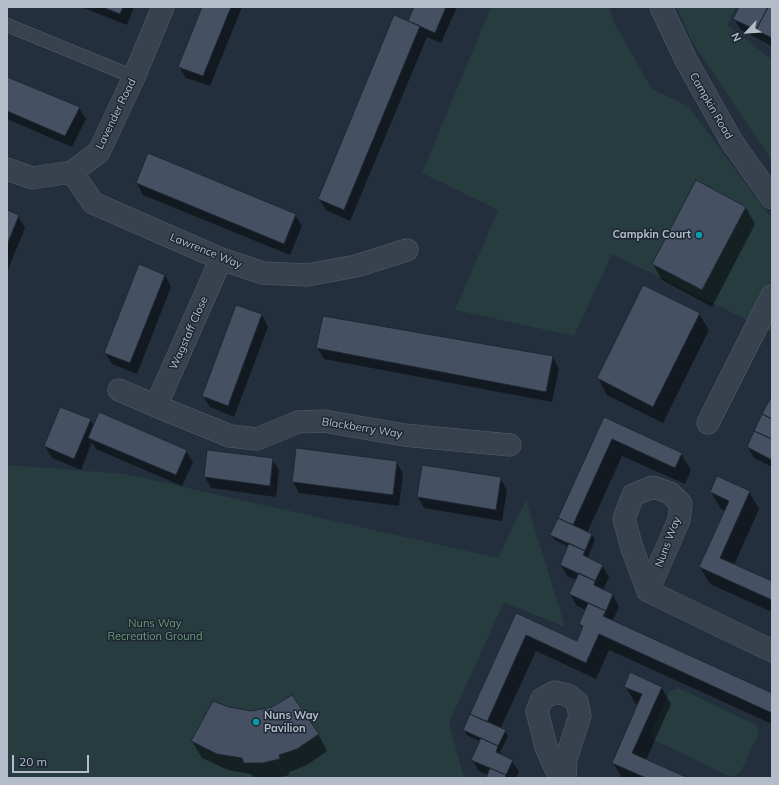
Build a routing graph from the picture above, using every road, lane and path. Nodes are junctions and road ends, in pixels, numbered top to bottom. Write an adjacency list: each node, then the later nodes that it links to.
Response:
1 (164, 7): 4 (street, Lavender Road)
2 (661, 7): 7 (street, Campkin Road)
3 (7, 25): 4 (lane)
4 (134, 77): 6 (street, Lavender Road)
5 (7, 168): 6 (street, Lavender Road)
6 (72, 172): 9 (street, Lawrence Way)
7 (772, 198)
8 (407, 250): 9 (street, Lawrence Way)
9 (221, 259): 12 (street, Wagstaff Close)
10 (772, 296): 13 (street)
11 (119, 390): 12 (street)
12 (156, 406): 14 (street, Blackberry Way)
13 (708, 423)
14 (510, 445)
15 (648, 591): 16 (street)
16 (772, 651)
17 (560, 778): 18 (street)
18 (565, 778)

